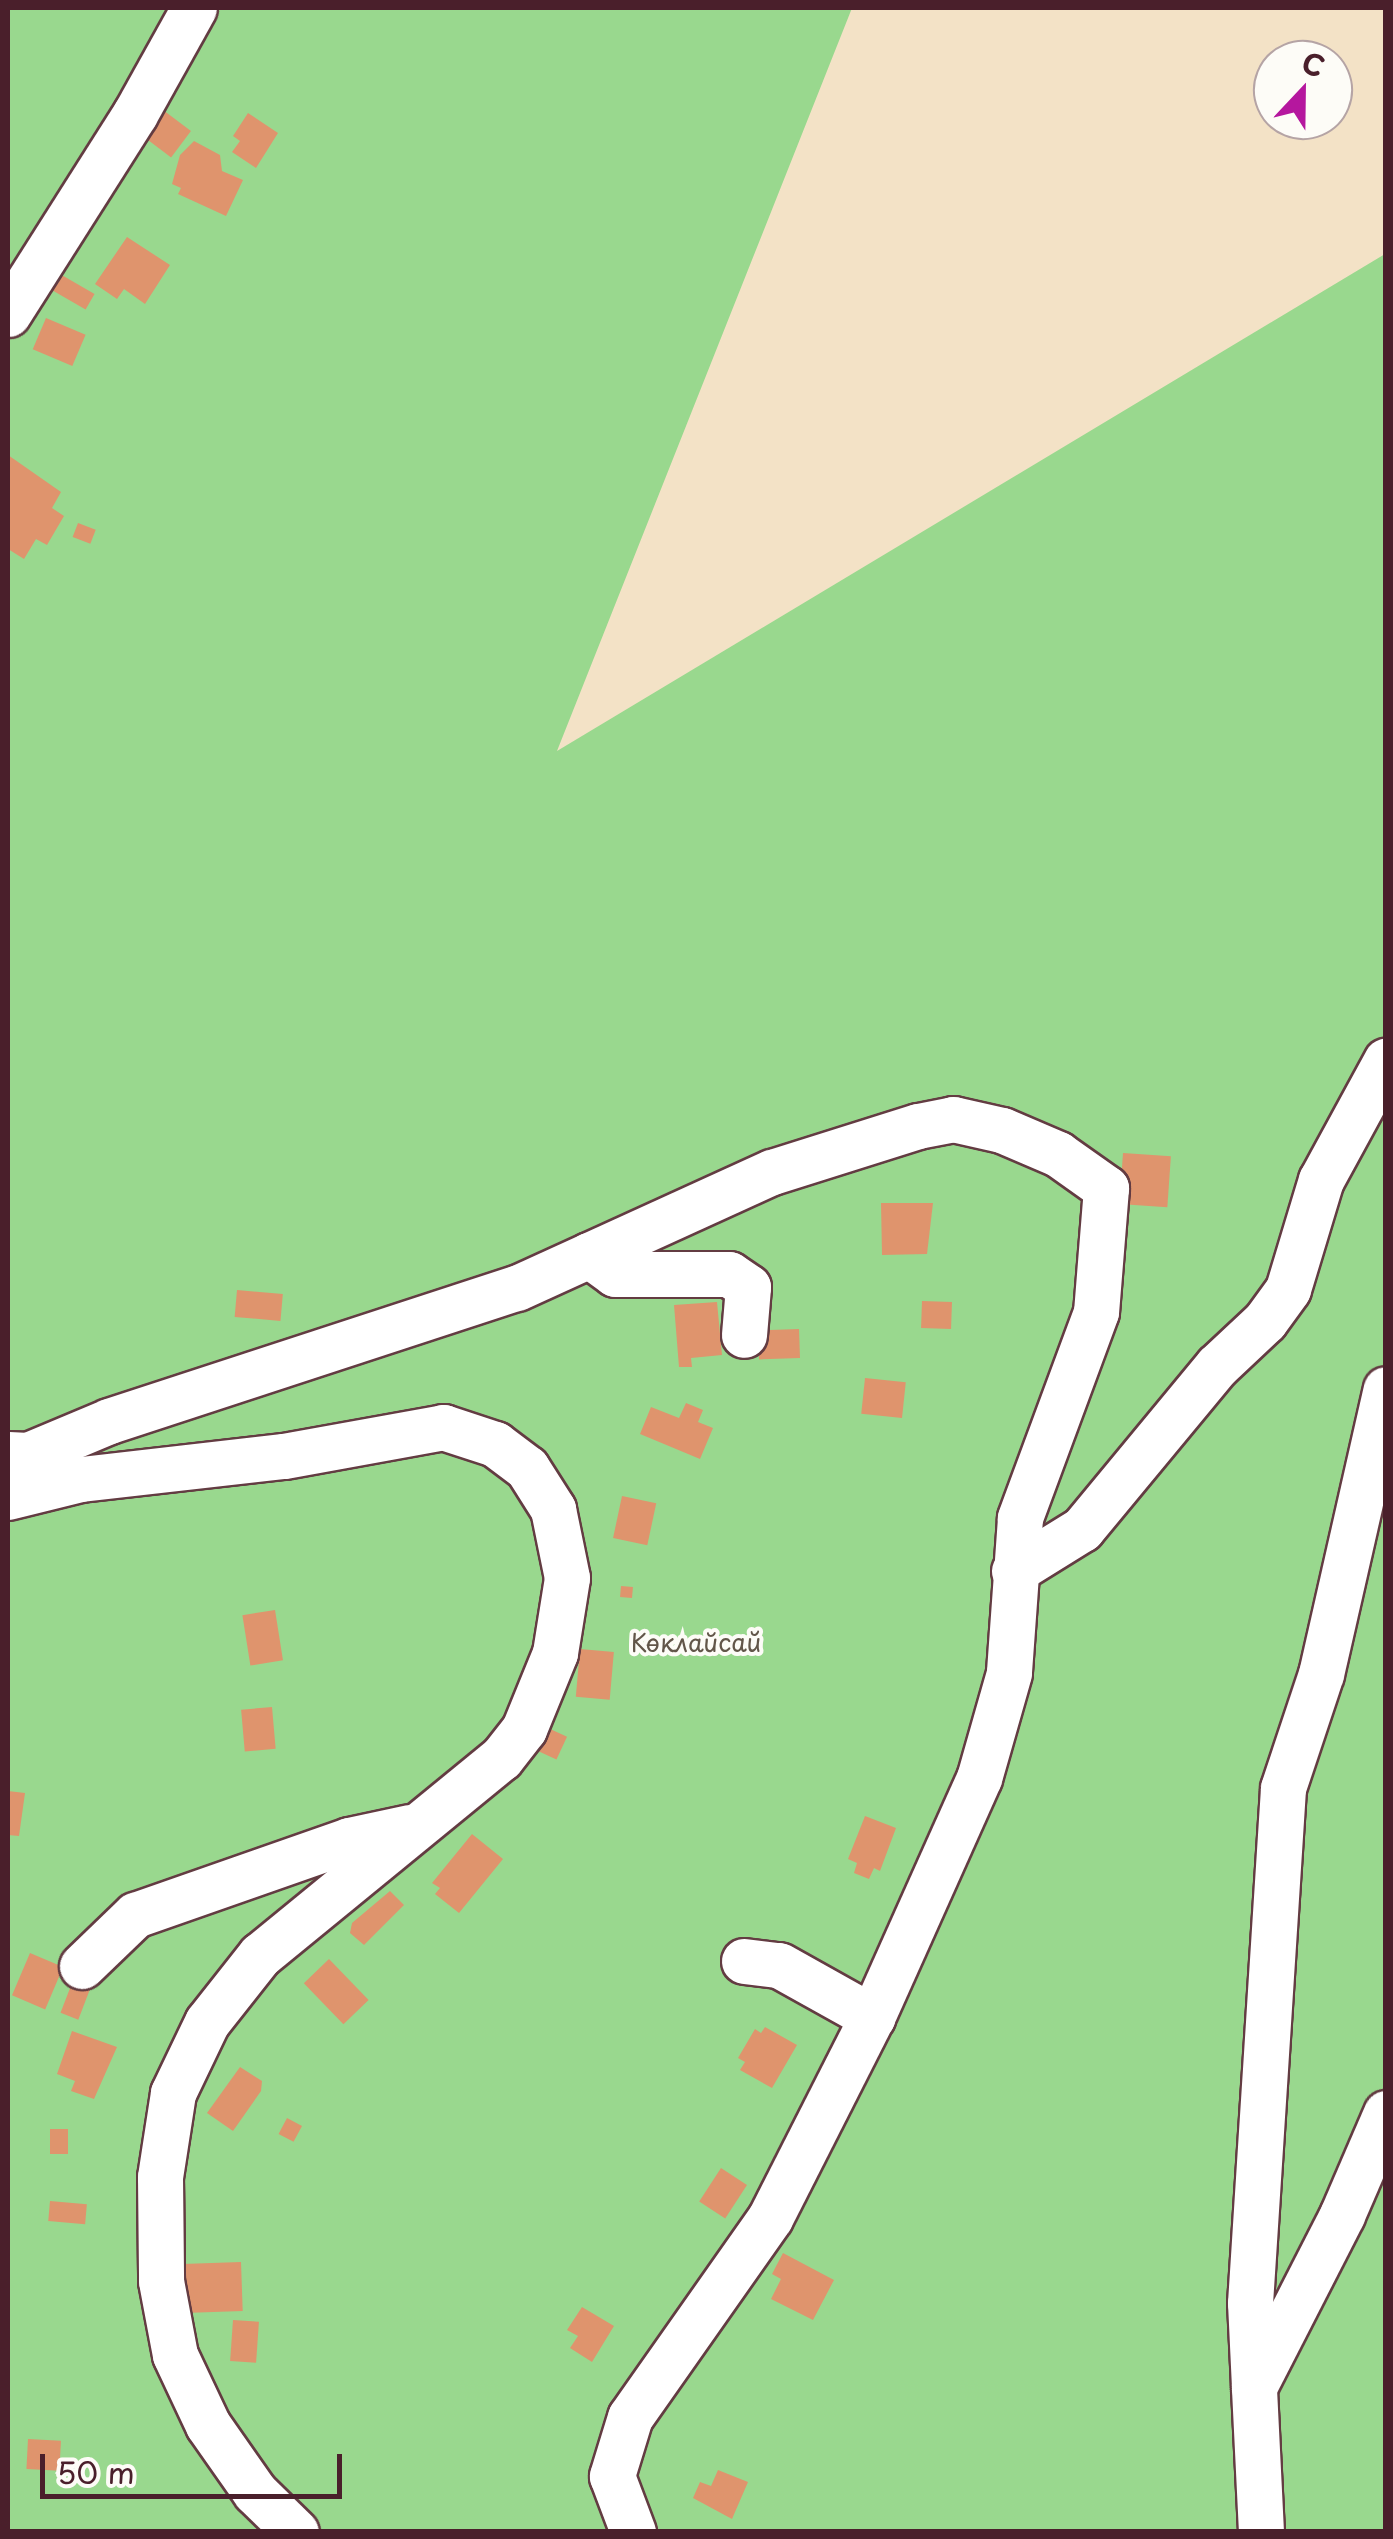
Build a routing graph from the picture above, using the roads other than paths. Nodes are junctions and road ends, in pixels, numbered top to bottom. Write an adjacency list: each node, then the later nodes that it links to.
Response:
1 (194, 8): 2 (street)
2 (8, 314)
3 (1386, 1061): 9 (street)
4 (588, 1255): 5 (street); 7 (street); 9 (street)
5 (744, 1335)
6 (1386, 1389): 15 (street)
7 (8, 1454)
8 (8, 1497): 10 (street)
9 (1014, 1571): 13 (street)
10 (417, 1826): 12 (street); 16 (street)
11 (744, 1961): 13 (street)
12 (82, 1966)
13 (872, 2017): 17 (street)
14 (1386, 2113): 15 (street)
15 (1254, 2386): 18 (street)
16 (296, 2532)
17 (633, 2532)
18 (1261, 2532)

